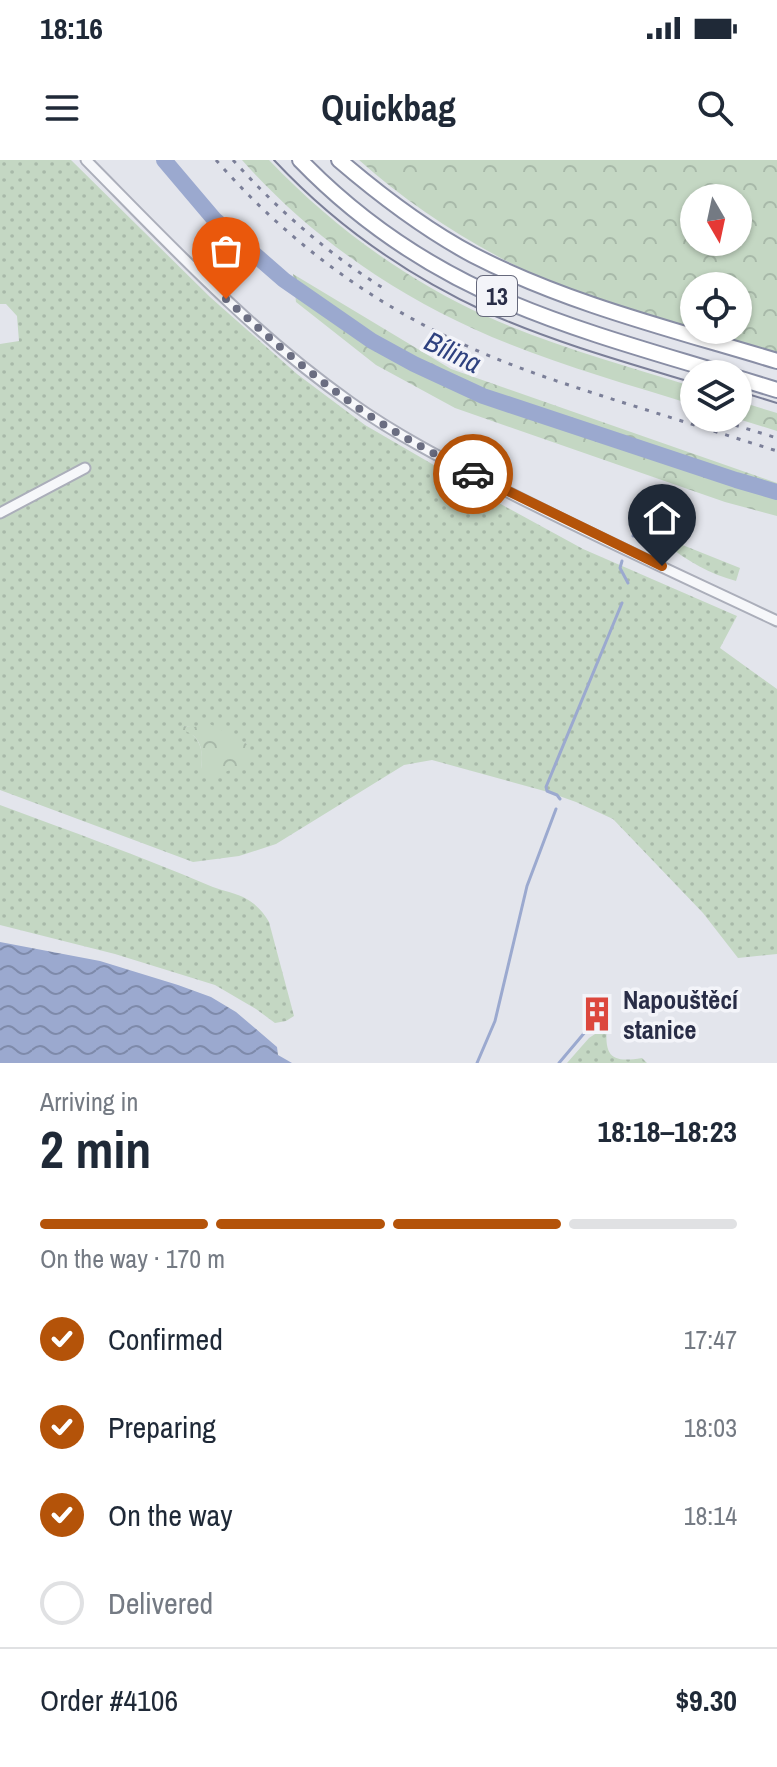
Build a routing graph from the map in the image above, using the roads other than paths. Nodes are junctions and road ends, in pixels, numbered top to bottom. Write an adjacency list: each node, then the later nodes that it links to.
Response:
1 (86, 160): 10 (street)
2 (300, 160): 4 (highway, 13)
3 (339, 160): 5 (highway, 13)
4 (681, 360)
5 (777, 361)
6 (752, 382): 7 (highway)
7 (777, 390)
8 (85, 468): 9 (street)
9 (0, 513)
10 (777, 621)

